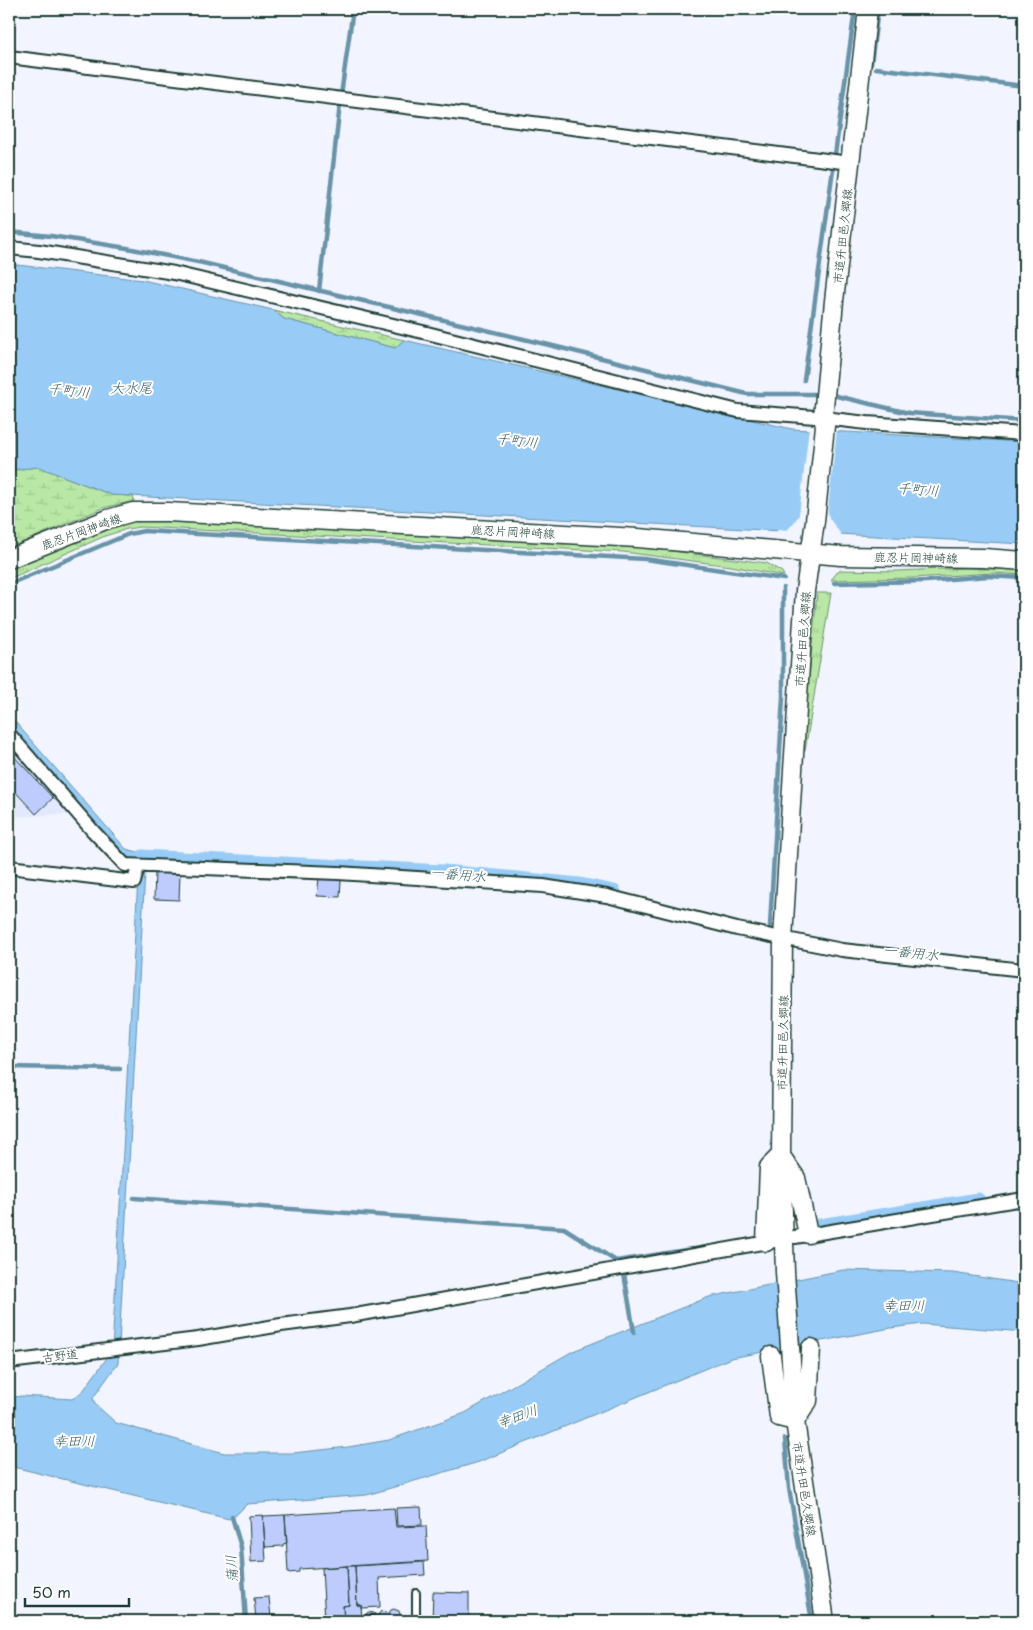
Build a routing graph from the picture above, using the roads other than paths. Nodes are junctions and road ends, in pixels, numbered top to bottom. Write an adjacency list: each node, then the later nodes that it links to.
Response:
1 (868, 9): 3 (street, 市道升田邑久郷線)
2 (9, 57): 3 (street)
3 (839, 162): 5 (street, 市道升田邑久郷線)
4 (9, 248): 5 (street)
5 (824, 416): 6 (street); 7 (street, 市道升田邑久郷線)
6 (1024, 434)
7 (811, 546): 8 (street, 鹿忍片岡神崎線); 9 (street, 鹿忍片岡神崎線); 13 (street, 市道升田邑久郷線)
8 (9, 559)
9 (1024, 561)
10 (9, 734): 11 (street)
11 (142, 866): 12 (street); 13 (street)
12 (9, 867)
13 (783, 939): 14 (street); 15 (street, 市道升田邑久郷線)
14 (1024, 970)
15 (781, 1155): 17 (street); 18 (street); 22 (street, 市道升田邑久郷線)
16 (1024, 1199): 17 (street)
17 (802, 1236)
18 (770, 1242): 21 (street, 古野道)
19 (811, 1348): 22 (street)
20 (770, 1356): 22 (street)
21 (9, 1362)
22 (795, 1421): 25 (street, 市道升田邑久郷線)
23 (416, 1593): 24 (lane)
24 (416, 1621)
25 (825, 1621)

